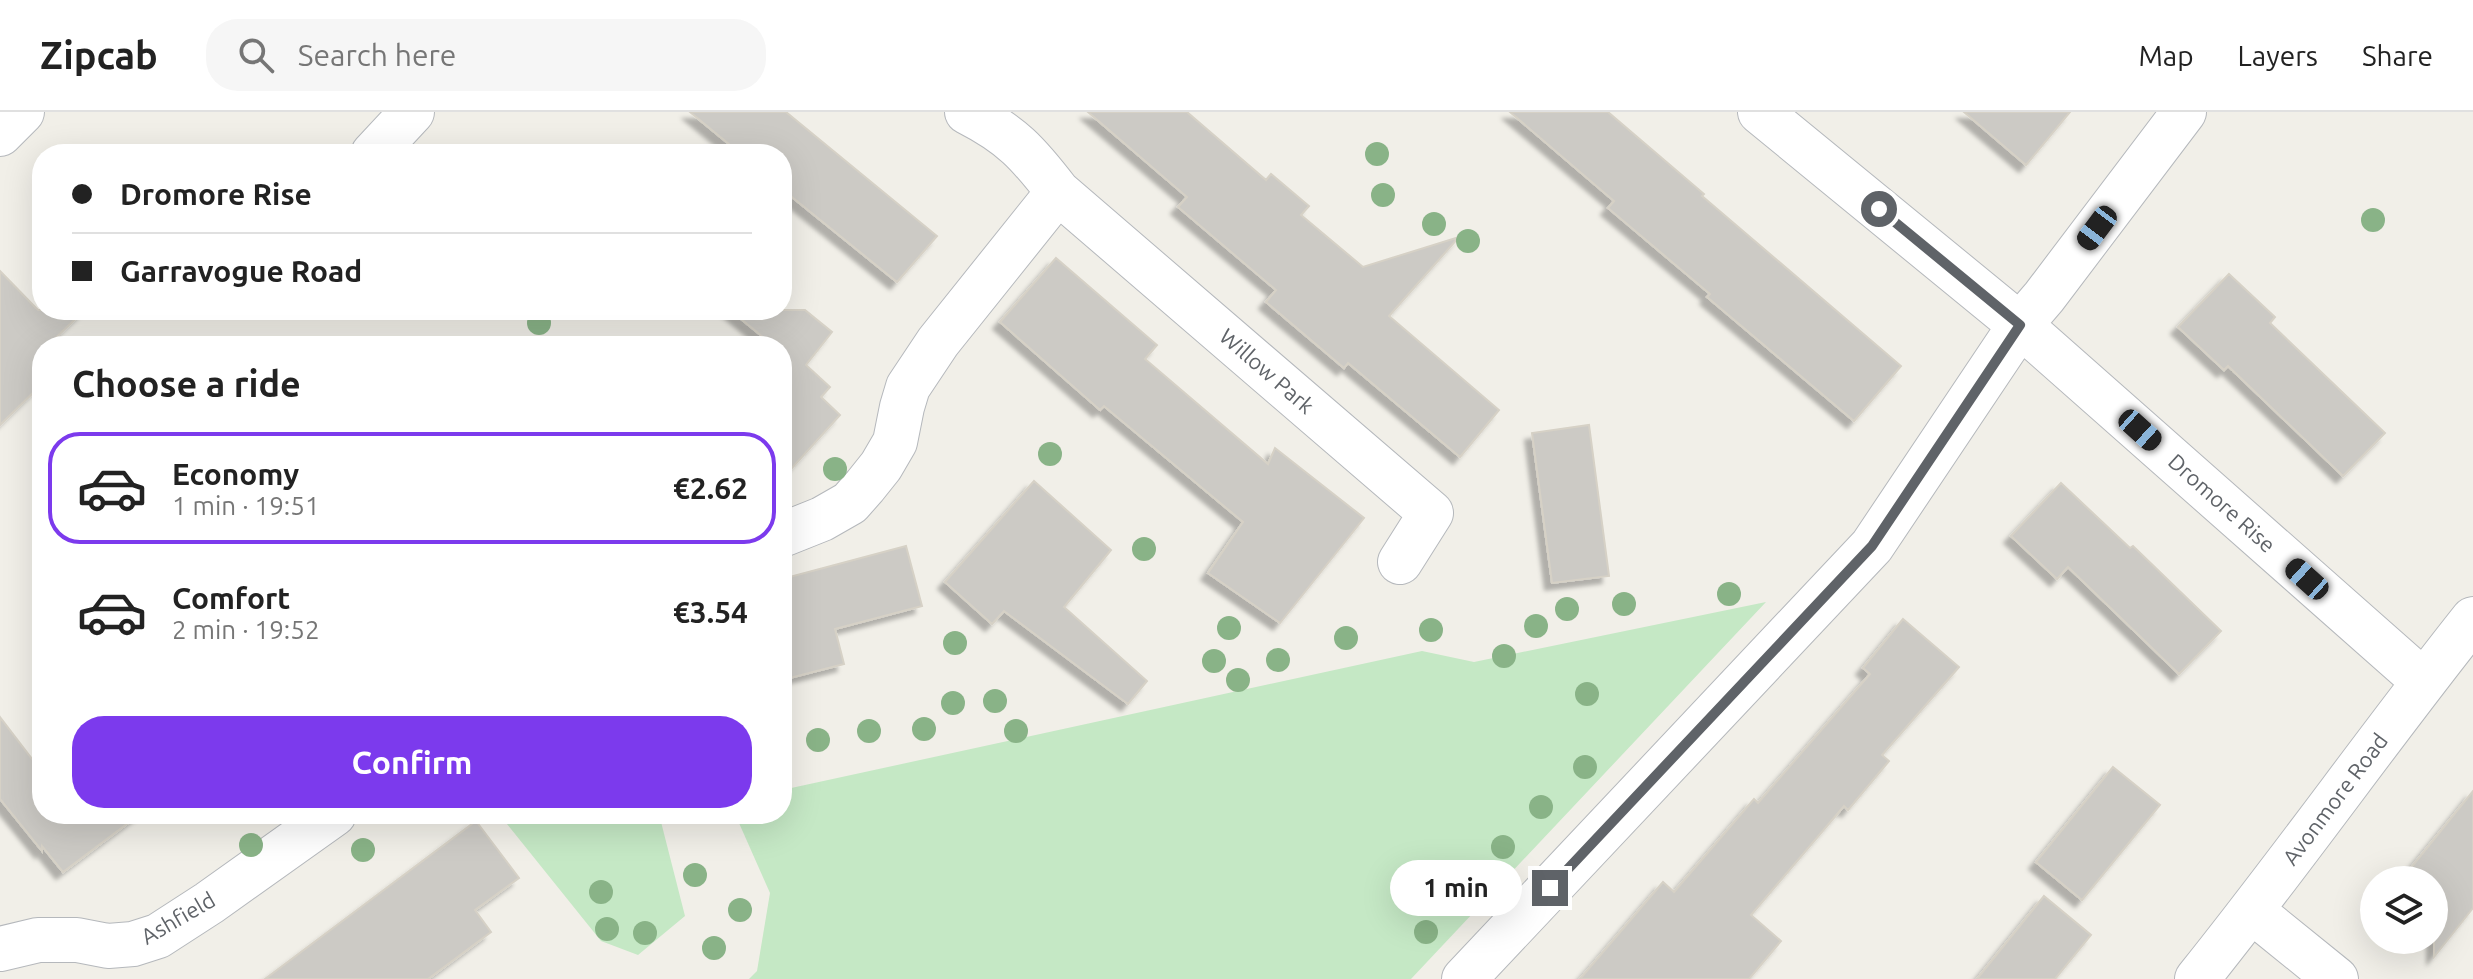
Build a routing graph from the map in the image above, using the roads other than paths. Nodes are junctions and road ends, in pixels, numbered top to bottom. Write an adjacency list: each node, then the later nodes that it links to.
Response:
1 (22, 112): 6 (street)
2 (412, 112): 7 (street)
3 (967, 112): 8 (street, Willow Park)
4 (1760, 112): 9 (street, Dromore Rise)
5 (2184, 112): 9 (street)
6 (0, 134)
7 (382, 144)
8 (1058, 192): 10 (street); 11 (street, Willow Park)
9 (2020, 325): 13 (street, Dromore Rise); 17 (street)
10 (792, 531)
11 (1400, 562)
12 (2473, 619): 13 (street, Avonmore Road)
13 (2423, 681): 15 (street, Avonmore Road)
14 (320, 824): 16 (street, Ashfield)
15 (2252, 911): 18 (street, Avonmore Road); 19 (street)
16 (0, 949)
17 (1464, 979)
18 (2197, 979)
19 (2336, 979)

